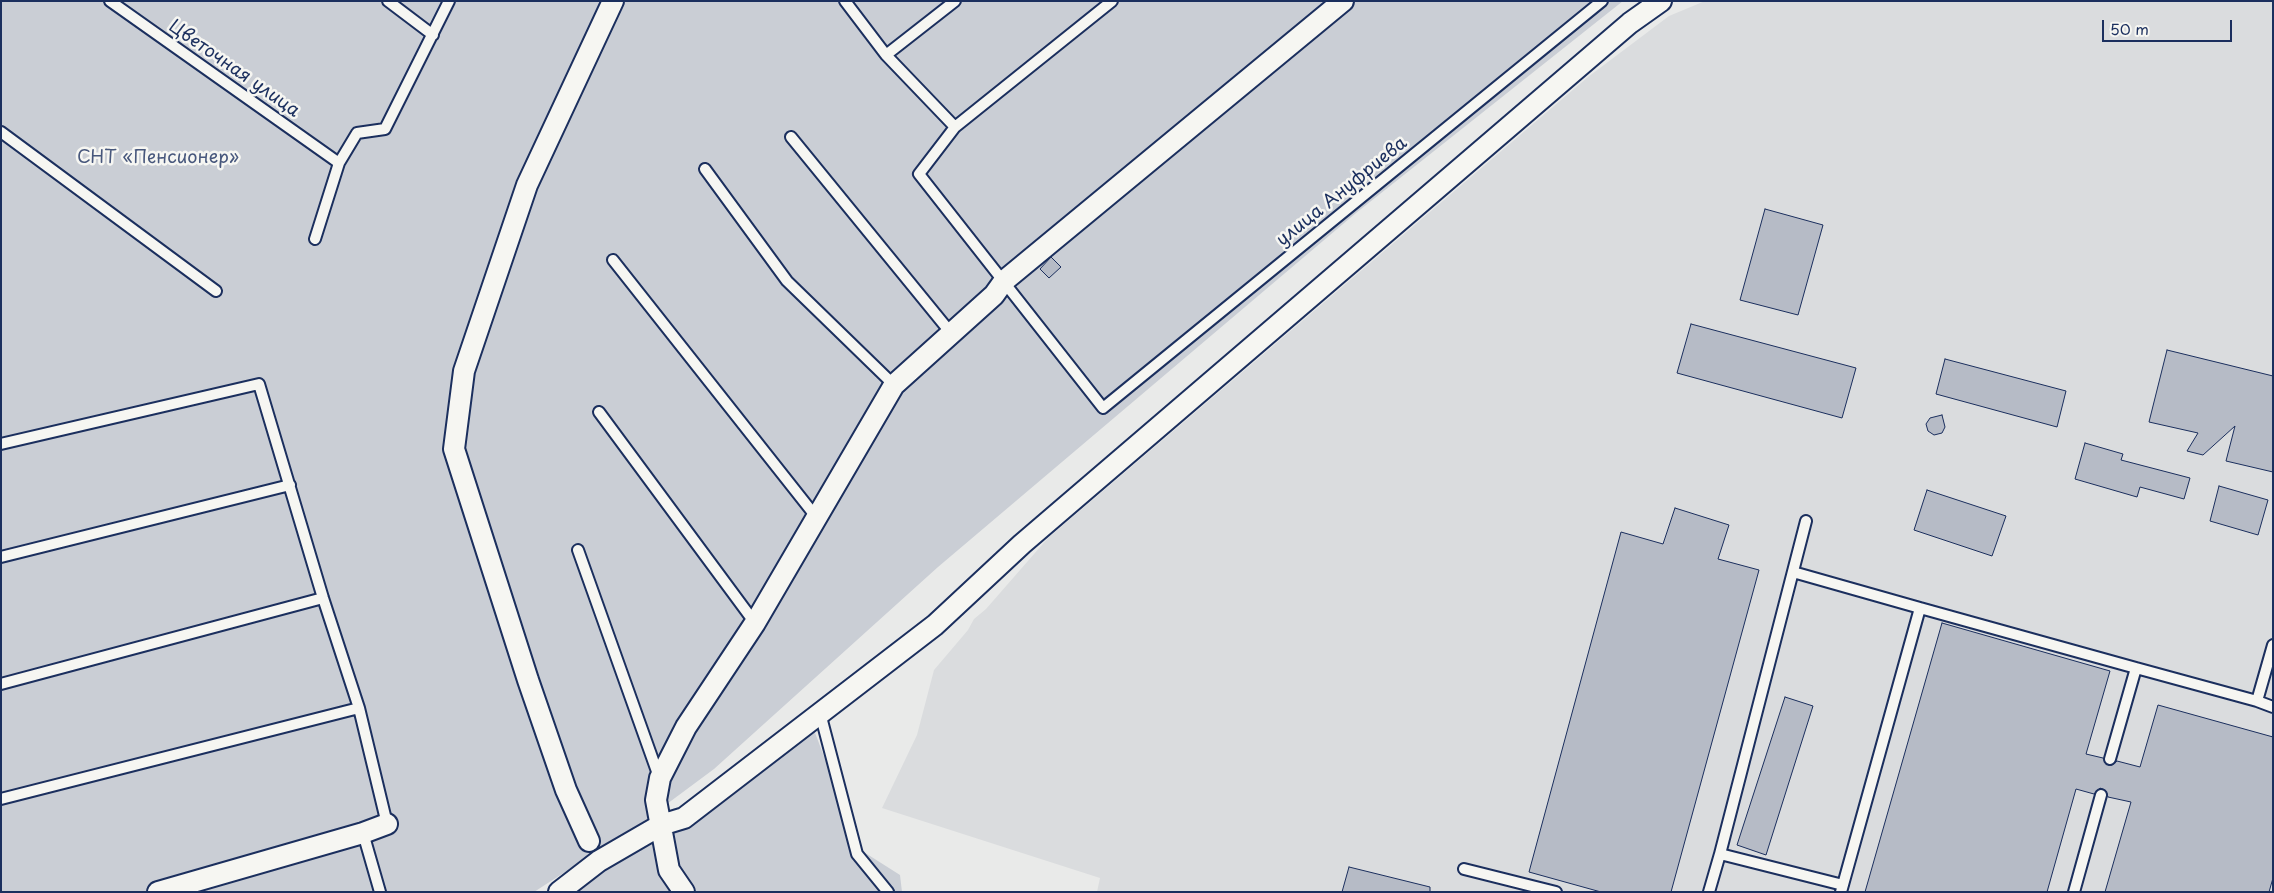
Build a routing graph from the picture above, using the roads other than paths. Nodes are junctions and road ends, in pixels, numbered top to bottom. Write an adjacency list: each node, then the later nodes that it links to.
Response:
1 (110, 1): 16 (lane, Цветочная улица)
2 (388, 1): 11 (lane)
3 (448, 1): 11 (lane)
4 (614, 1): 49 (street)
5 (845, 1): 12 (lane)
6 (955, 1): 12 (lane)
7 (1112, 1): 13 (lane)
8 (1343, 1): 20 (street)
9 (1602, 1): 20 (lane, улица Ануфриева)
10 (1661, 1): 41 (street)
11 (433, 35): 16 (lane)
12 (886, 55): 13 (lane)
13 (955, 127): 20 (lane)
14 (1, 132): 21 (lane)
15 (791, 137): 22 (lane)
16 (339, 163): 18 (lane)
17 (705, 169): 23 (lane)
18 (315, 239)
19 (613, 260): 27 (lane)
20 (1004, 281): 22 (street)
21 (216, 291)
22 (951, 333): 23 (street)
23 (894, 385): 27 (street)
24 (599, 412): 34 (lane)
25 (1, 444): 26 (lane)
26 (290, 485): 30 (lane); 32 (lane)
27 (817, 518): 34 (street)
28 (1806, 521): 31 (lane)
29 (578, 550): 43 (lane)
30 (1, 558)
31 (1793, 572): 33 (lane); 50 (lane)
32 (323, 598): 37 (lane); 40 (lane)
33 (1920, 608): 36 (lane); 52 (lane)
34 (756, 623): 43 (street)
35 (2273, 645): 38 (lane)
36 (2136, 668): 38 (lane); 42 (lane)
37 (1, 684)
38 (2257, 701): 39 (lane)
39 (2273, 707)
40 (359, 708): 45 (lane); 46 (lane)
41 (820, 713): 47 (street); 57 (lane)
42 (2110, 759)
43 (660, 778): 47 (street)
44 (2101, 795): 60 (lane)
45 (1, 799)
46 (387, 824): 48 (street)
47 (660, 825): 55 (street); 56 (street)
48 (363, 833): 53 (street); 54 (lane)
49 (589, 841)
50 (1720, 854): 52 (lane); 59 (lane)
51 (1464, 869): 58 (lane)
52 (1842, 888)
53 (158, 892)
54 (380, 892)
55 (559, 892)
56 (684, 892)
57 (888, 892)
58 (1556, 892)
59 (1709, 892)
60 (2074, 892)

